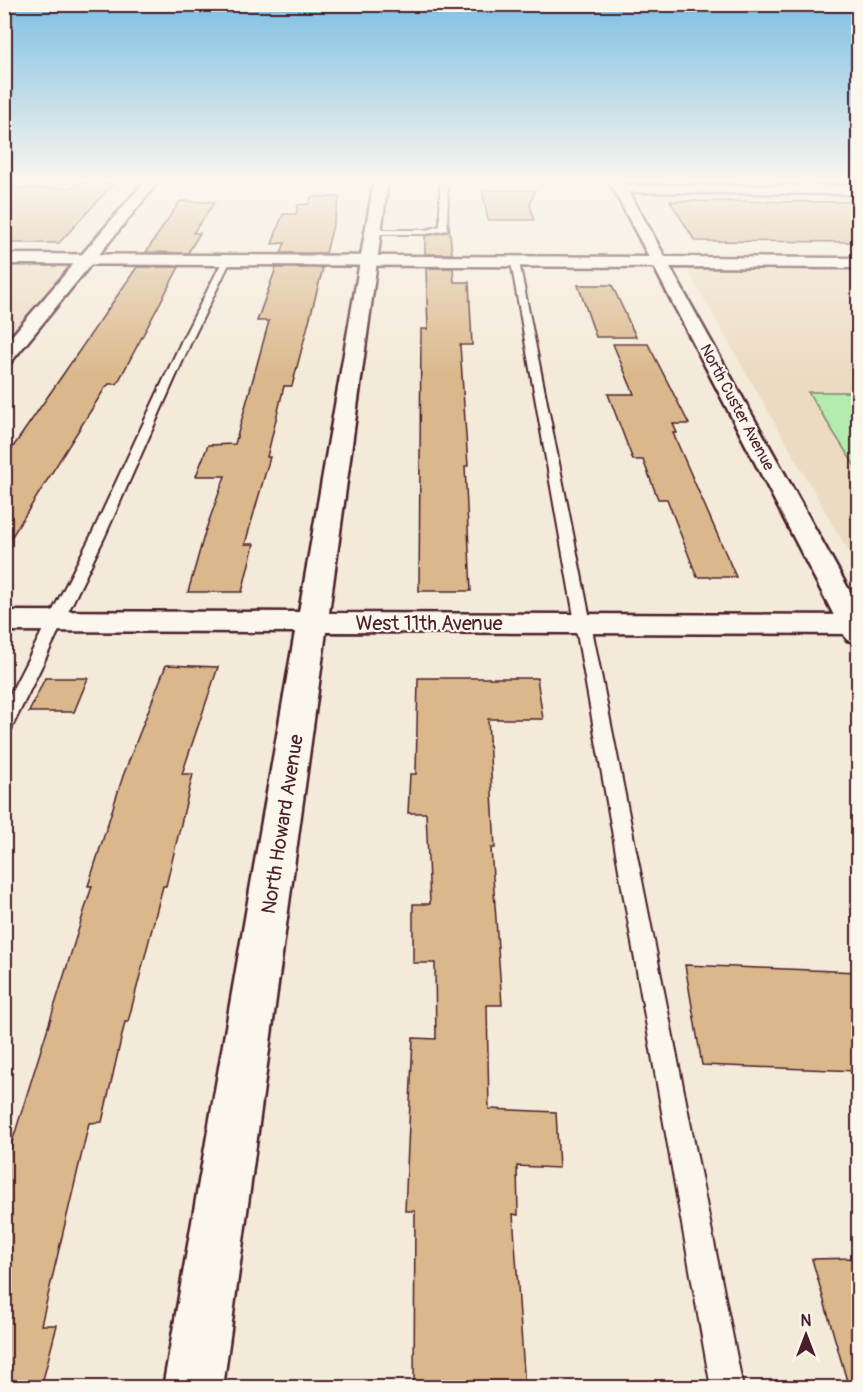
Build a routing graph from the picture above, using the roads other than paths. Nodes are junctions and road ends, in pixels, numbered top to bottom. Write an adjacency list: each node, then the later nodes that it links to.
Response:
1 (98, 246): 6 (street)
2 (375, 246): 4 (lane)
3 (653, 246): 9 (street, North Custer Avenue)
4 (371, 247): 7 (street); 8 (street); 14 (street, North Howard Avenue)
5 (4, 259): 6 (street)
6 (86, 260): 7 (street); 11 (street)
7 (227, 260): 13 (lane)
8 (515, 262): 9 (street); 15 (lane)
9 (662, 262): 10 (street); 16 (street, North Custer Avenue)
10 (858, 263)
11 (4, 358)
12 (4, 621): 13 (street, West 11th Avenue)
13 (56, 622): 14 (street, West 11th Avenue); 17 (lane)
14 (314, 623): 15 (street, West 11th Avenue); 18 (street, North Howard Avenue)
15 (584, 624): 16 (street, West 11th Avenue); 19 (lane)
16 (856, 629)
17 (4, 725)
18 (193, 1388)
19 (728, 1388)

